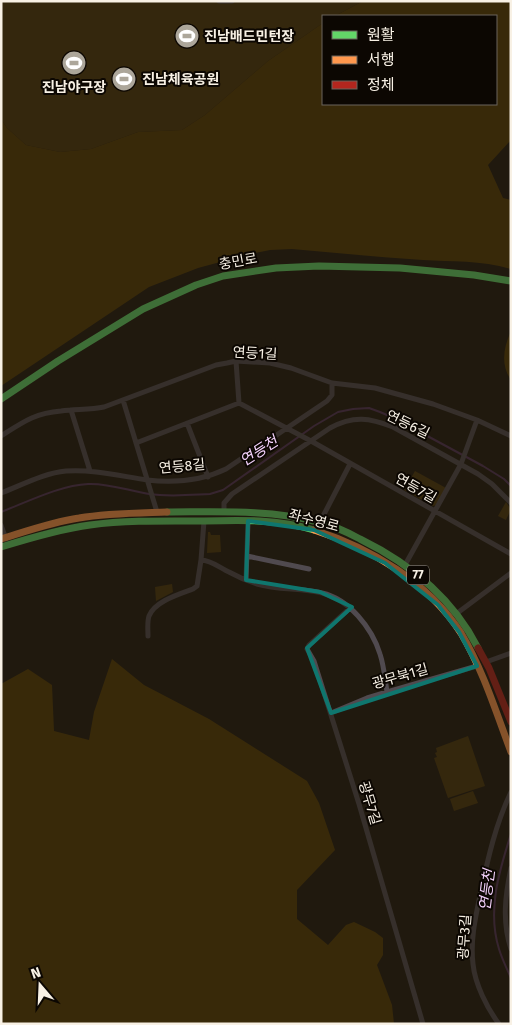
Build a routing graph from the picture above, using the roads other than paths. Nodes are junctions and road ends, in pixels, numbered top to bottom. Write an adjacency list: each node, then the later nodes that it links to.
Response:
1 (219, 1): 2 (street)
2 (232, 1)
3 (511, 281): 6 (main road, 충민로)
4 (236, 361): 5 (street, 연등1길); 7 (street, 연등1길); 8 (street)
5 (332, 383): 10 (street, 연등1길); 12 (street, 연등8길)
6 (1, 399)
7 (122, 400): 9 (street, 연등1길); 16 (street)
8 (239, 403): 11 (street); 12 (street)
9 (71, 410): 13 (street, 연등1길); 19 (street)
10 (476, 420): 14 (street, 연등1길); 18 (street)
11 (186, 423): 16 (street); 20 (street)
12 (286, 428): 15 (street, 연등7길); 20 (street, 연등8길)
13 (1, 436)
14 (511, 436)
15 (310, 441): 17 (street, 연등7길); 18 (street, 연등6길); 25 (street, 연등6길)
16 (136, 443): 21 (street)
17 (350, 464): 26 (street, 연등7길); 30 (street)
18 (461, 464): 23 (street, 연등6길); 26 (street)
19 (90, 471): 21 (street, 연등8길); 22 (street, 연등8길)
20 (208, 477): 21 (street, 연등8길)
21 (147, 480): 24 (street)
22 (1, 493)
23 (511, 503)
24 (157, 510): 25 (main road, 좌수영로 / 77); 32 (main road, 좌수영로 / 77)
25 (227, 512): 28 (main road); 30 (main road, 좌수영로 / 77)
26 (435, 512): 33 (street, 연등7길); 36 (street)
27 (204, 521): 28 (main road, 좌수영로 / 77); 32 (main road, 좌수영로 / 77); 35 (street)
28 (231, 521): 29 (main road, 좌수영로 / 77)
29 (248, 522): 34 (street); 45 (main road, 좌수영로 / 77)
30 (320, 522): 36 (main road, 좌수영로 / 77)
31 (2, 527): 32 (street)
32 (4, 542)
33 (511, 554)
34 (247, 556): 37 (street); 39 (street)
35 (201, 560): 39 (street); 42 (street)
36 (405, 565): 41 (main road, 좌수영로 / 77)
37 (309, 569)
38 (511, 573): 41 (street)
39 (246, 580): 40 (street)
40 (350, 608): 46 (street); 47 (street, 광무7길)
41 (456, 614): 44 (main road, 좌수영로 / 77)
42 (148, 636)
43 (511, 653): 44 (street)
44 (486, 662): 48 (main road, 좌수영로 / 77)
45 (477, 666): 46 (street, 광무북1길); 49 (main road, 좌수영로 / 77)
46 (387, 692): 47 (street, 광무북1길)
47 (331, 713): 53 (street, 광무7길)
48 (511, 722)
49 (511, 752)
50 (511, 792): 54 (street, 광무3길)
51 (511, 868): 52 (street)
52 (511, 949)
53 (423, 1024)
54 (499, 1024)

